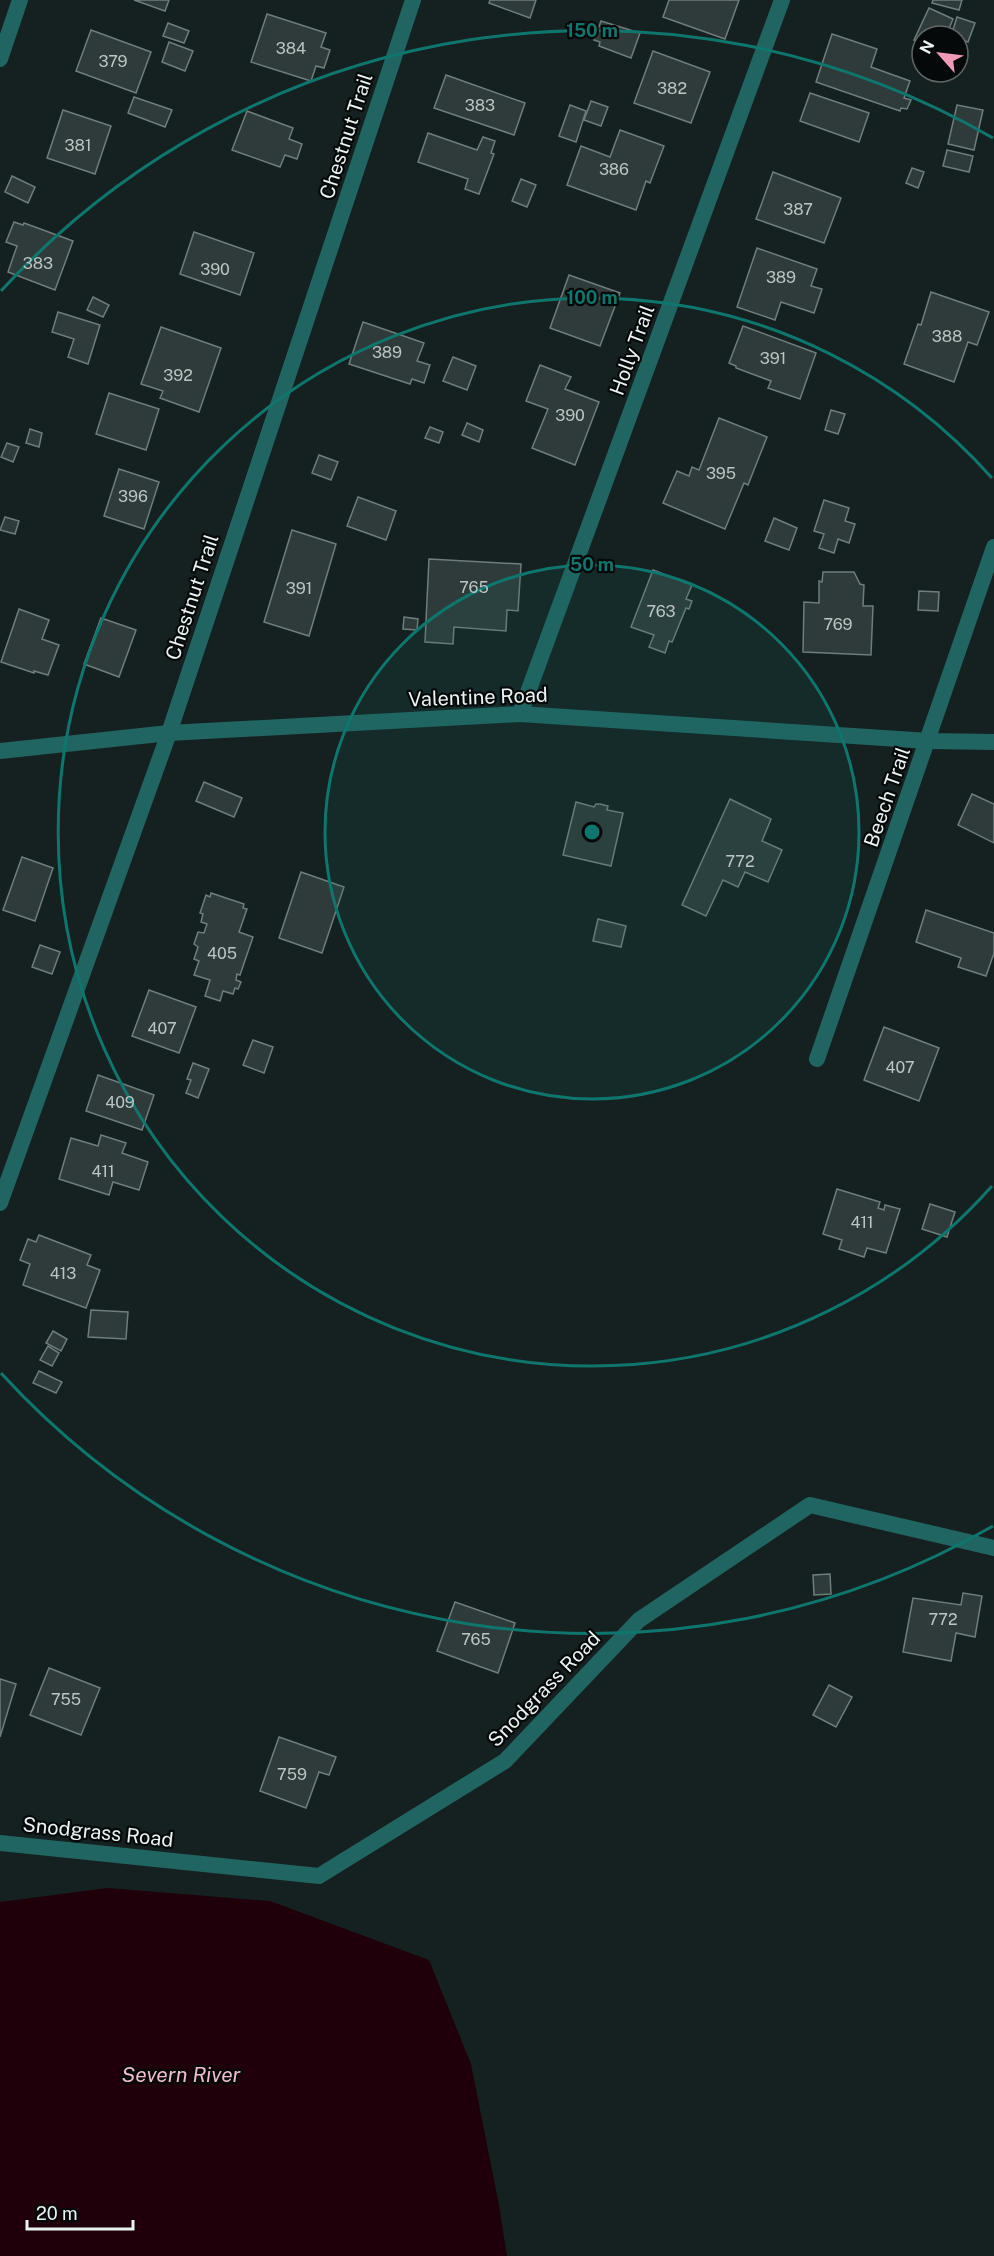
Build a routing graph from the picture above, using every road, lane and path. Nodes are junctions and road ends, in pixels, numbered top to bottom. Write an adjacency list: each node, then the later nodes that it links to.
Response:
1 (21, 0): 4 (street)
2 (413, 0): 7 (street, Chestnut Trail)
3 (782, 0): 6 (street, Holly Trail)
4 (0, 59)
5 (994, 547): 8 (street, Beech Trail)
6 (520, 714): 7 (street, Valentine Road); 8 (street, Valentine Road)
7 (169, 733): 10 (street, Valentine Road); 12 (street, Chestnut Trail)
8 (929, 741): 9 (street, Valentine Road); 11 (street, Beech Trail)
9 (994, 742)
10 (0, 751)
11 (817, 1059)
12 (0, 1203)
13 (994, 1548): 14 (street, Snodgrass Road)
14 (0, 1843)

